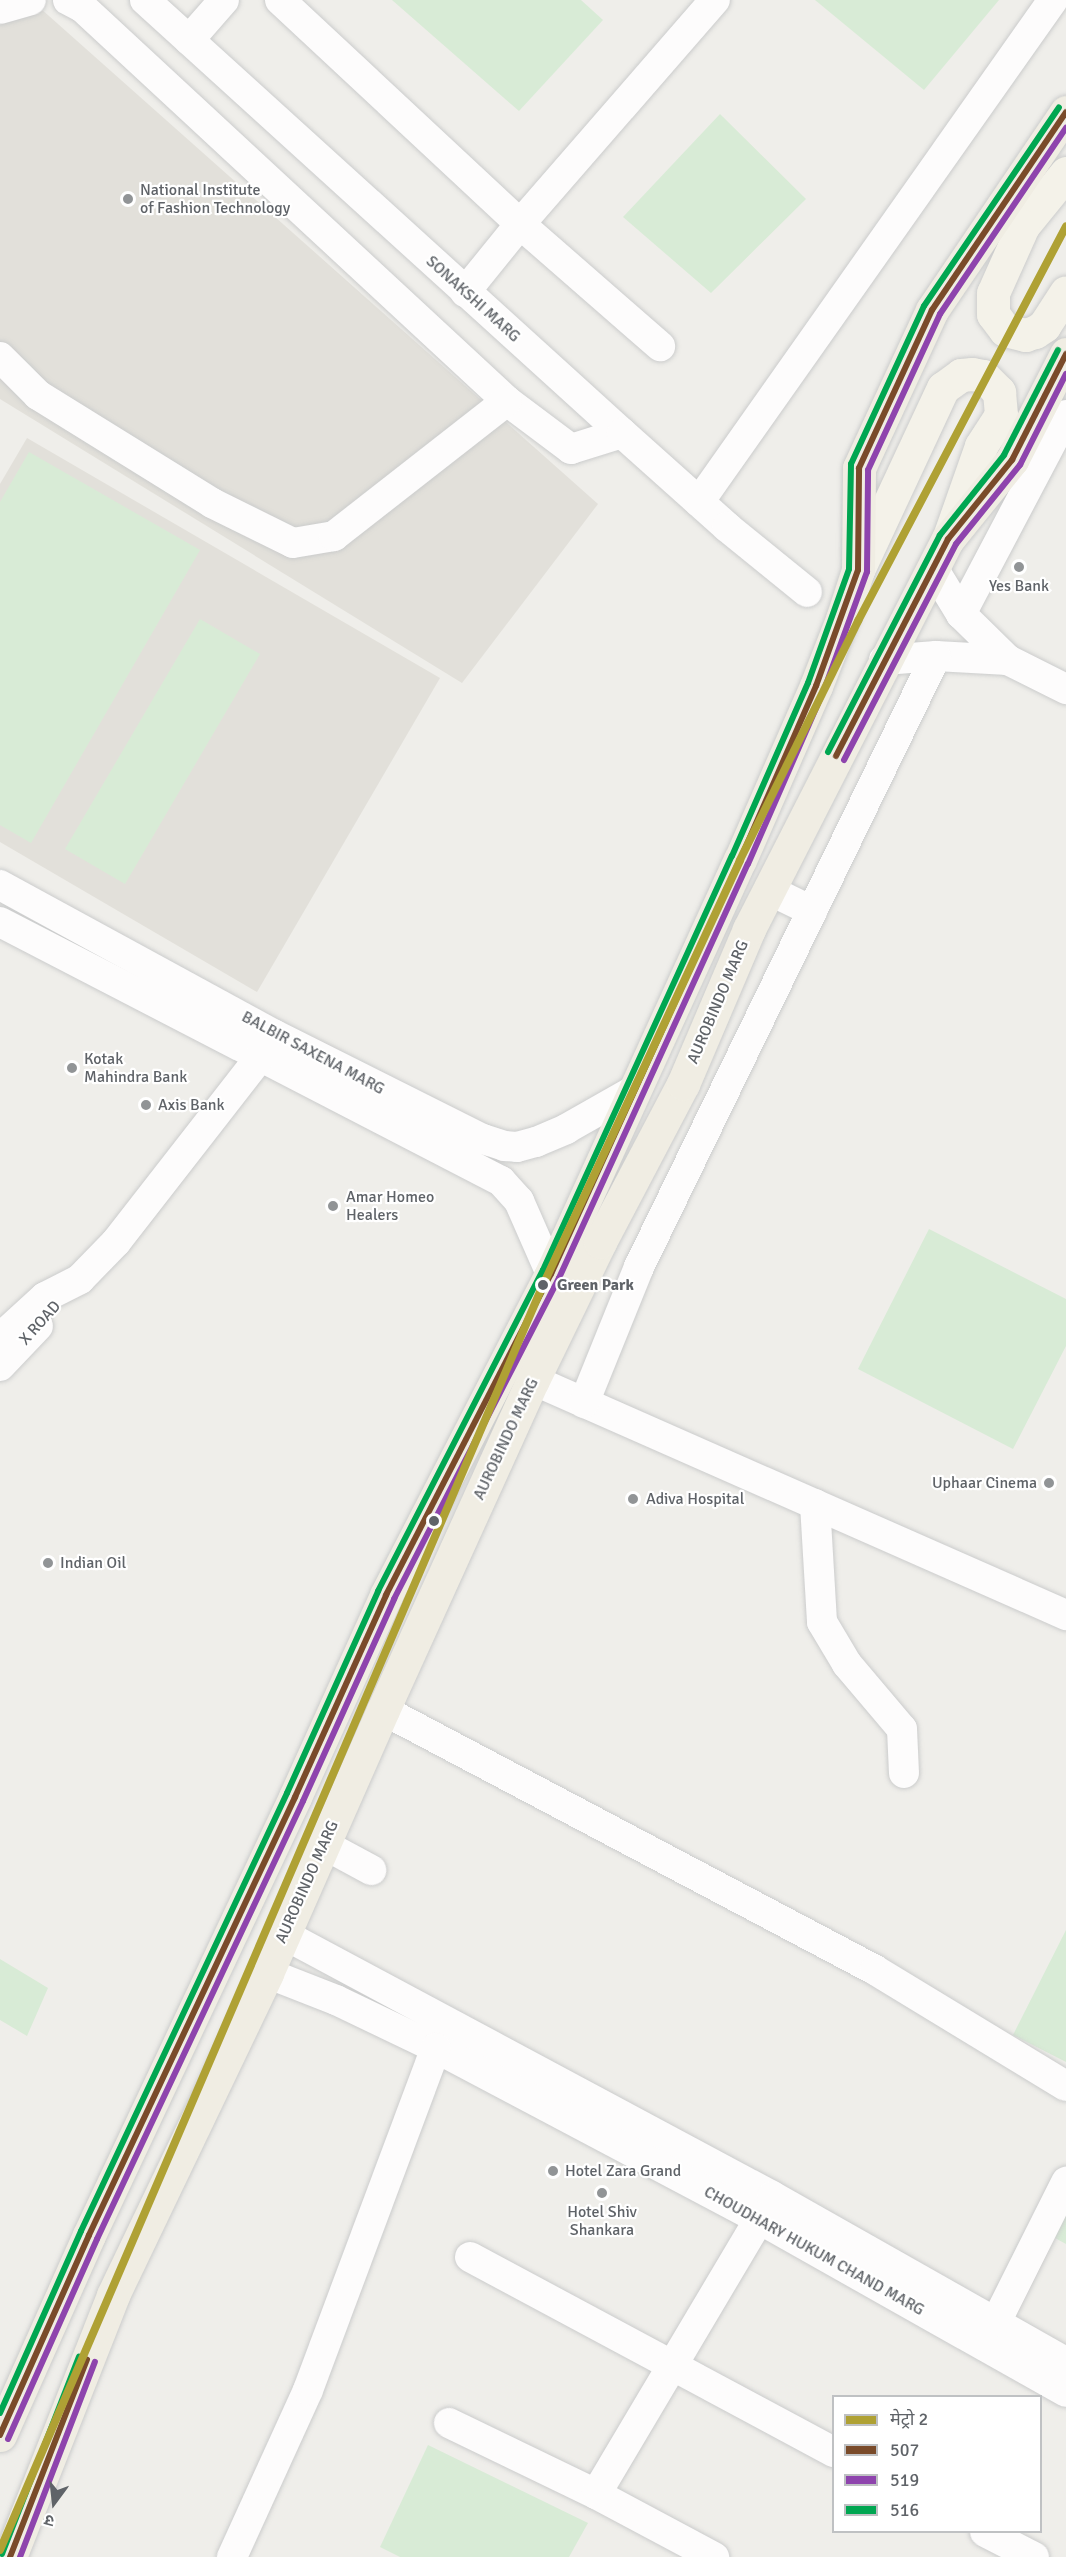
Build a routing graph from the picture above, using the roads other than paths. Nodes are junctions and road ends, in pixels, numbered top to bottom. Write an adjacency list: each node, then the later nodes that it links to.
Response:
1 (31, 0): 8 (street)
2 (68, 0): 18 (street)
3 (145, 0): 9 (street, SONAKSHI MARG)
4 (224, 0): 9 (street)
5 (280, 0): 12 (street)
6 (1053, 0): 21 (street)
7 (713, 1): 12 (street)
8 (0, 9)
9 (189, 40): 13 (street, SONAKSHI MARG)
10 (1066, 112): 24 (highway, AUROBINDO MARG)
11 (1066, 173): 14 (main road)
12 (520, 224): 13 (street); 15 (street)
13 (465, 292): 20 (street, SONAKSHI MARG)
14 (1066, 292)
15 (660, 346)
16 (1066, 354): 22 (highway, AUROBINDO MARG)
17 (0, 357): 18 (street)
18 (507, 401): 20 (street)
19 (1066, 415): 26 (street)
20 (622, 433): 21 (street, SONAKSHI MARG)
21 (699, 502): 25 (street, SONAKSHI MARG)
22 (948, 539): 23 (highway, AUROBINDO MARG); 24 (main road)
23 (933, 568): 26 (street); 28 (highway, AUROBINDO MARG)
24 (858, 570): 38 (highway, AUROBINDO MARG)
25 (807, 592)
26 (961, 614): 29 (street)
27 (936, 656): 28 (street); 29 (street); 33 (street)
28 (884, 660): 32 (highway, AUROBINDO MARG)
29 (1008, 660): 30 (street)
30 (1066, 689)
31 (0, 885): 35 (street, BALBIR SAXENA MARG)
32 (769, 890): 33 (street); 36 (highway, AUROBINDO MARG)
33 (812, 911): 37 (street)
34 (0, 922): 35 (street, BALBIR SAXENA MARG)
35 (266, 1046): 39 (street, BALBIR SAXENA MARG); 41 (street, X ROAD)
36 (689, 1070): 37 (street); 44 (highway, AUROBINDO MARG)
37 (725, 1088): 45 (street)
38 (633, 1091): 39 (street, BALBIR SAXENA MARG); 40 (highway, AUROBINDO MARG)
39 (476, 1152): 40 (street, BALBIR SAXENA MARG)
40 (551, 1274): 64 (highway, AUROBINDO MARG)
41 (80, 1279): 42 (street); 43 (street, X ROAD)
42 (0, 1338)
43 (0, 1366)
44 (533, 1380): 45 (street); 48 (highway, AUROBINDO MARG)
45 (584, 1403): 46 (street)
46 (814, 1504): 47 (street); 49 (street)
47 (1066, 1615)
48 (383, 1710): 50 (highway, AUROBINDO MARG); 55 (street)
49 (904, 1773)
50 (323, 1844): 51 (street); 52 (highway, AUROBINDO MARG)
51 (371, 1870)
52 (283, 1934): 53 (highway, AUROBINDO MARG); 59 (street, CHOUDHARY HUKUM CHAND MARG)
53 (267, 1973): 54 (street, CHOUDHARY HUKUM CHAND MARG); 68 (highway, AUROBINDO MARG)
54 (436, 2048): 57 (street, CHOUDHARY HUKUM CHAND MARG); 69 (street)
55 (1066, 2086)
56 (1066, 2182): 59 (street)
57 (759, 2218): 61 (street); 62 (street, CHOUDHARY HUKUM CHAND MARG)
58 (470, 2257): 61 (street)
59 (996, 2322): 60 (street, CHOUDHARY HUKUM CHAND MARG)
60 (1066, 2362)
61 (671, 2367): 65 (street); 66 (street)
62 (1066, 2392)
63 (449, 2423): 66 (street)
64 (0, 2435)
65 (832, 2451)
66 (597, 2494): 70 (street)
67 (987, 2533): 71 (street)
68 (10, 2557)
69 (232, 2557)
70 (713, 2557)
71 (1034, 2557)

